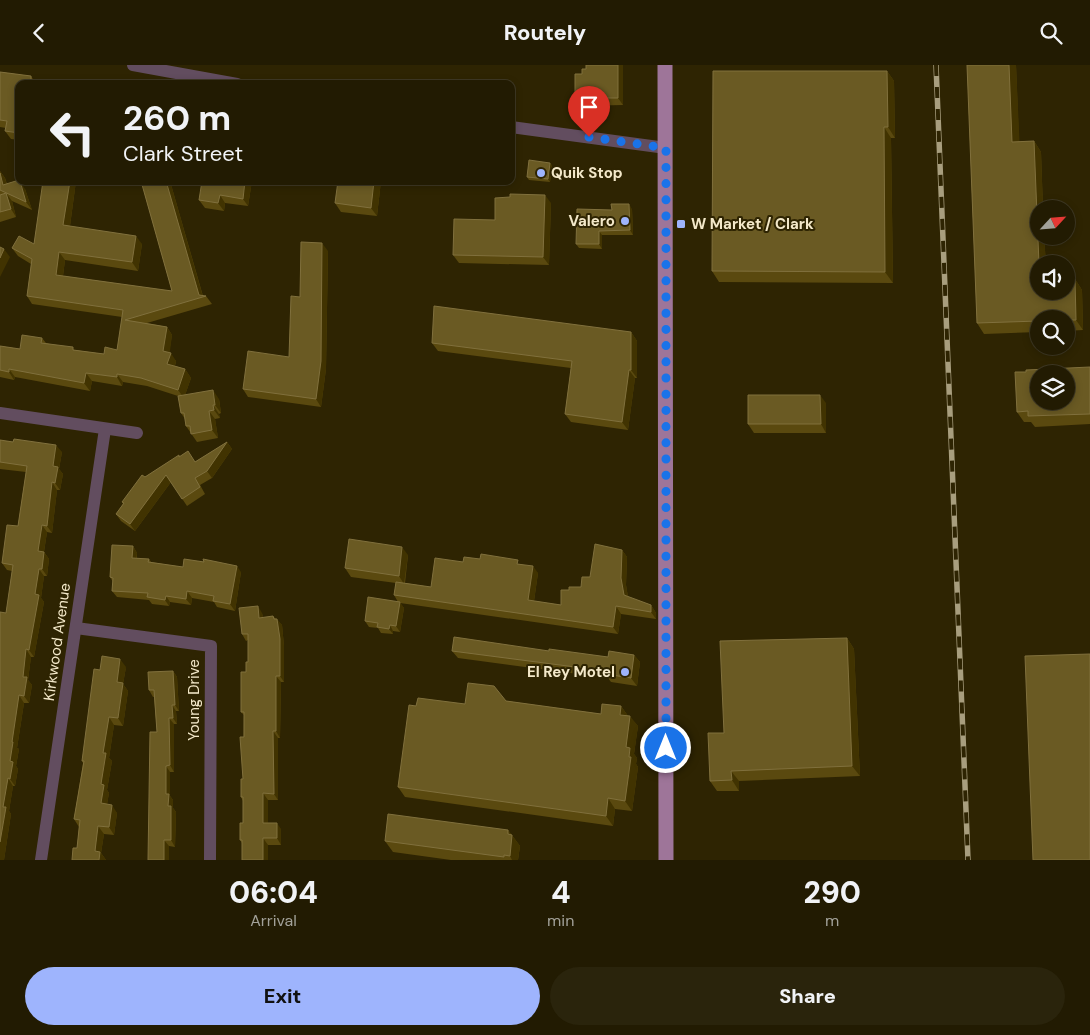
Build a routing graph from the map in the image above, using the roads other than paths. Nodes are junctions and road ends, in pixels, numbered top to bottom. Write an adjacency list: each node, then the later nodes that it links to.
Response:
1 (133, 65): 3 (street)
2 (665, 65): 5 (main road)
3 (215, 80)
4 (515, 128): 5 (street)
5 (666, 148): 12 (main road)
6 (0, 413): 7 (street)
7 (105, 429): 8 (street); 9 (street, Kirkwood Avenue)
8 (137, 433)
9 (76, 628): 10 (street, Kirkwood Avenue); 11 (street, Young Drive)
10 (41, 860)
11 (210, 860)
12 (666, 860)

